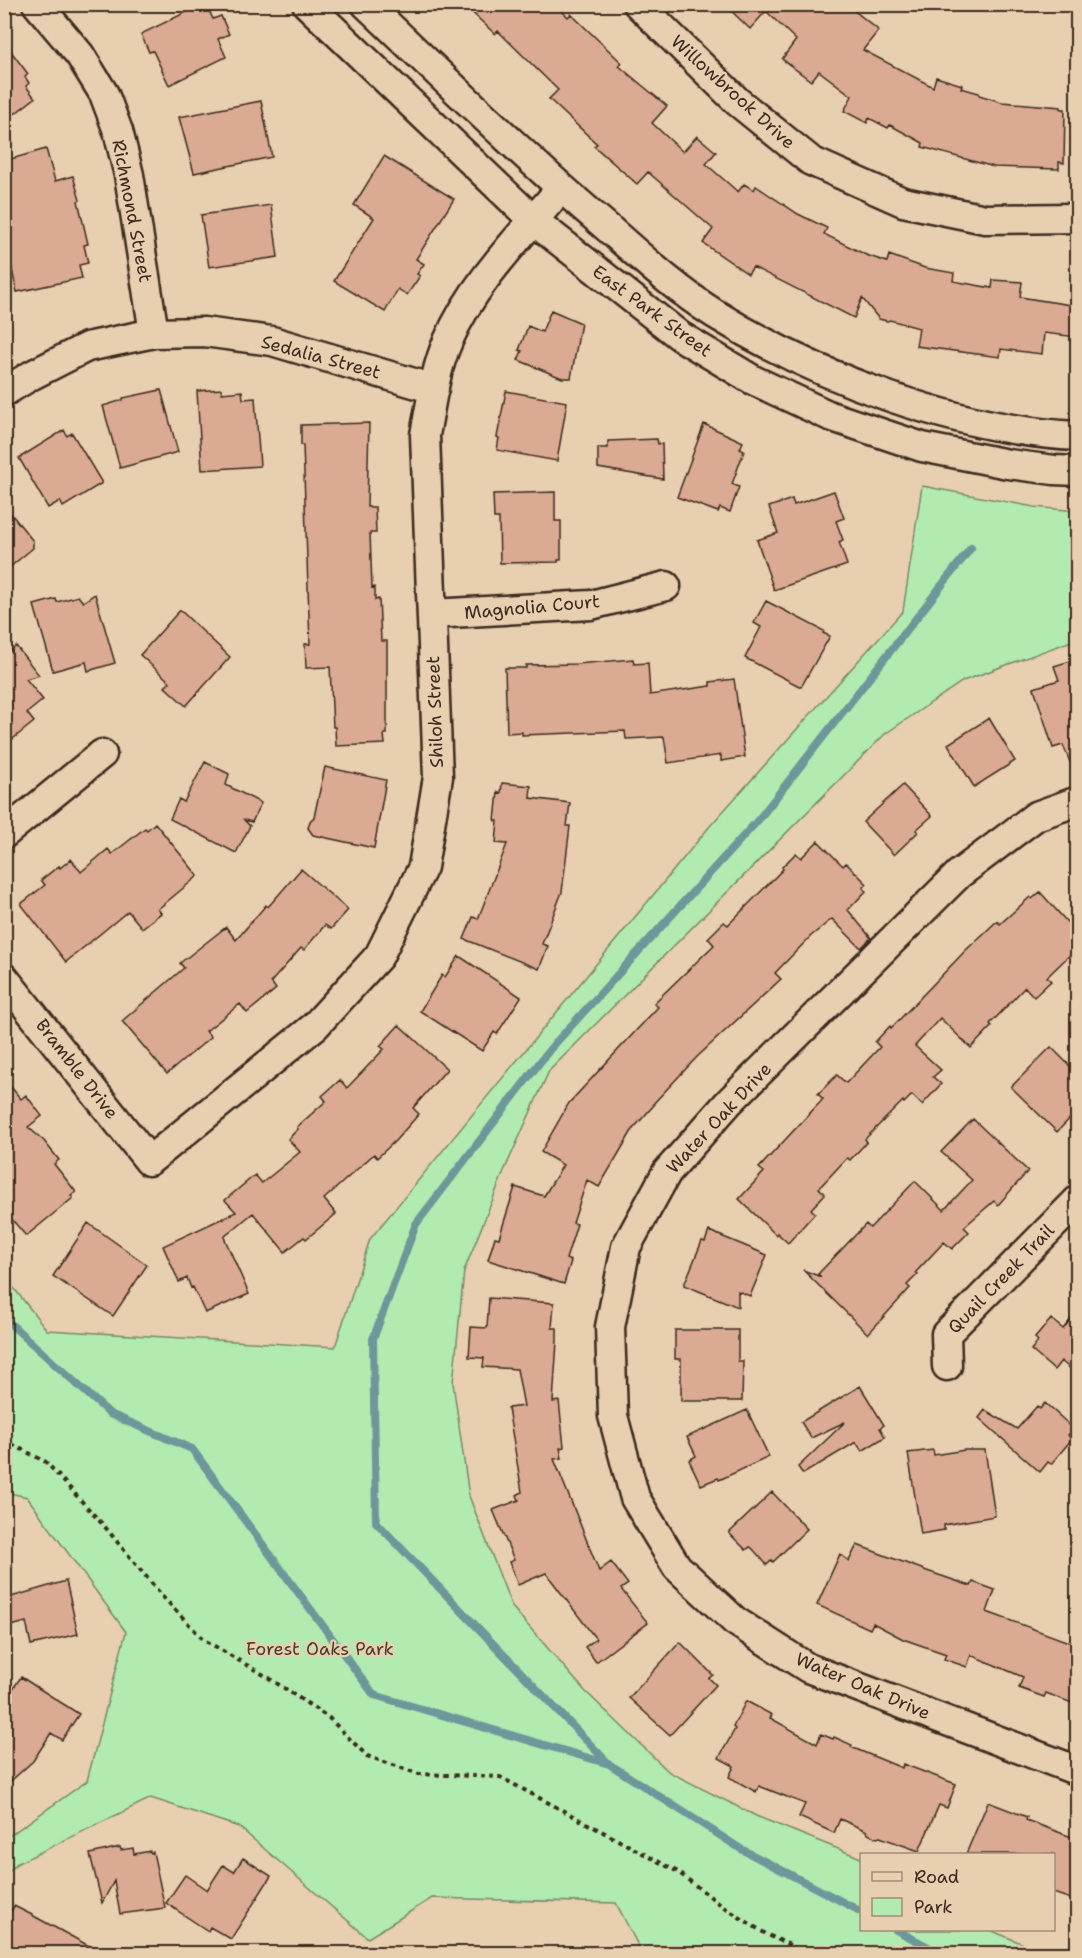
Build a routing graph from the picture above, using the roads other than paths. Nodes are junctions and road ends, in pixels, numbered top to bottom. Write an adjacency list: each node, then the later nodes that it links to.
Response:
1 (37, 4): 8 (street, Richmond Street)
2 (307, 4): 7 (street, East Park Street)
3 (366, 4): 5 (street, East Park Street)
4 (638, 4): 6 (street, Willowbrook Drive)
5 (561, 188): 7 (street, Shiloh Street); 11 (street, East Park Street)
6 (1077, 218)
7 (534, 220): 9 (street, Shiloh Street); 12 (street, East Park Street)
8 (154, 333): 9 (street, Sedalia Street); 10 (street, Sedalia Street)
9 (434, 389): 14 (street, Shiloh Street)
10 (4, 392)
11 (1077, 436)
12 (1077, 471)
13 (666, 586): 14 (street, Magnolia Court)
14 (432, 614): 19 (street, Shiloh Street)
15 (102, 754): 17 (street)
16 (1077, 801): 22 (street, Water Oak Drive)
17 (4, 834)
18 (4, 978): 19 (street, Bramble Drive)
19 (149, 1161)
20 (1072, 1217): 21 (street, Quail Creek Trail)
21 (947, 1366)
22 (1077, 1771)

